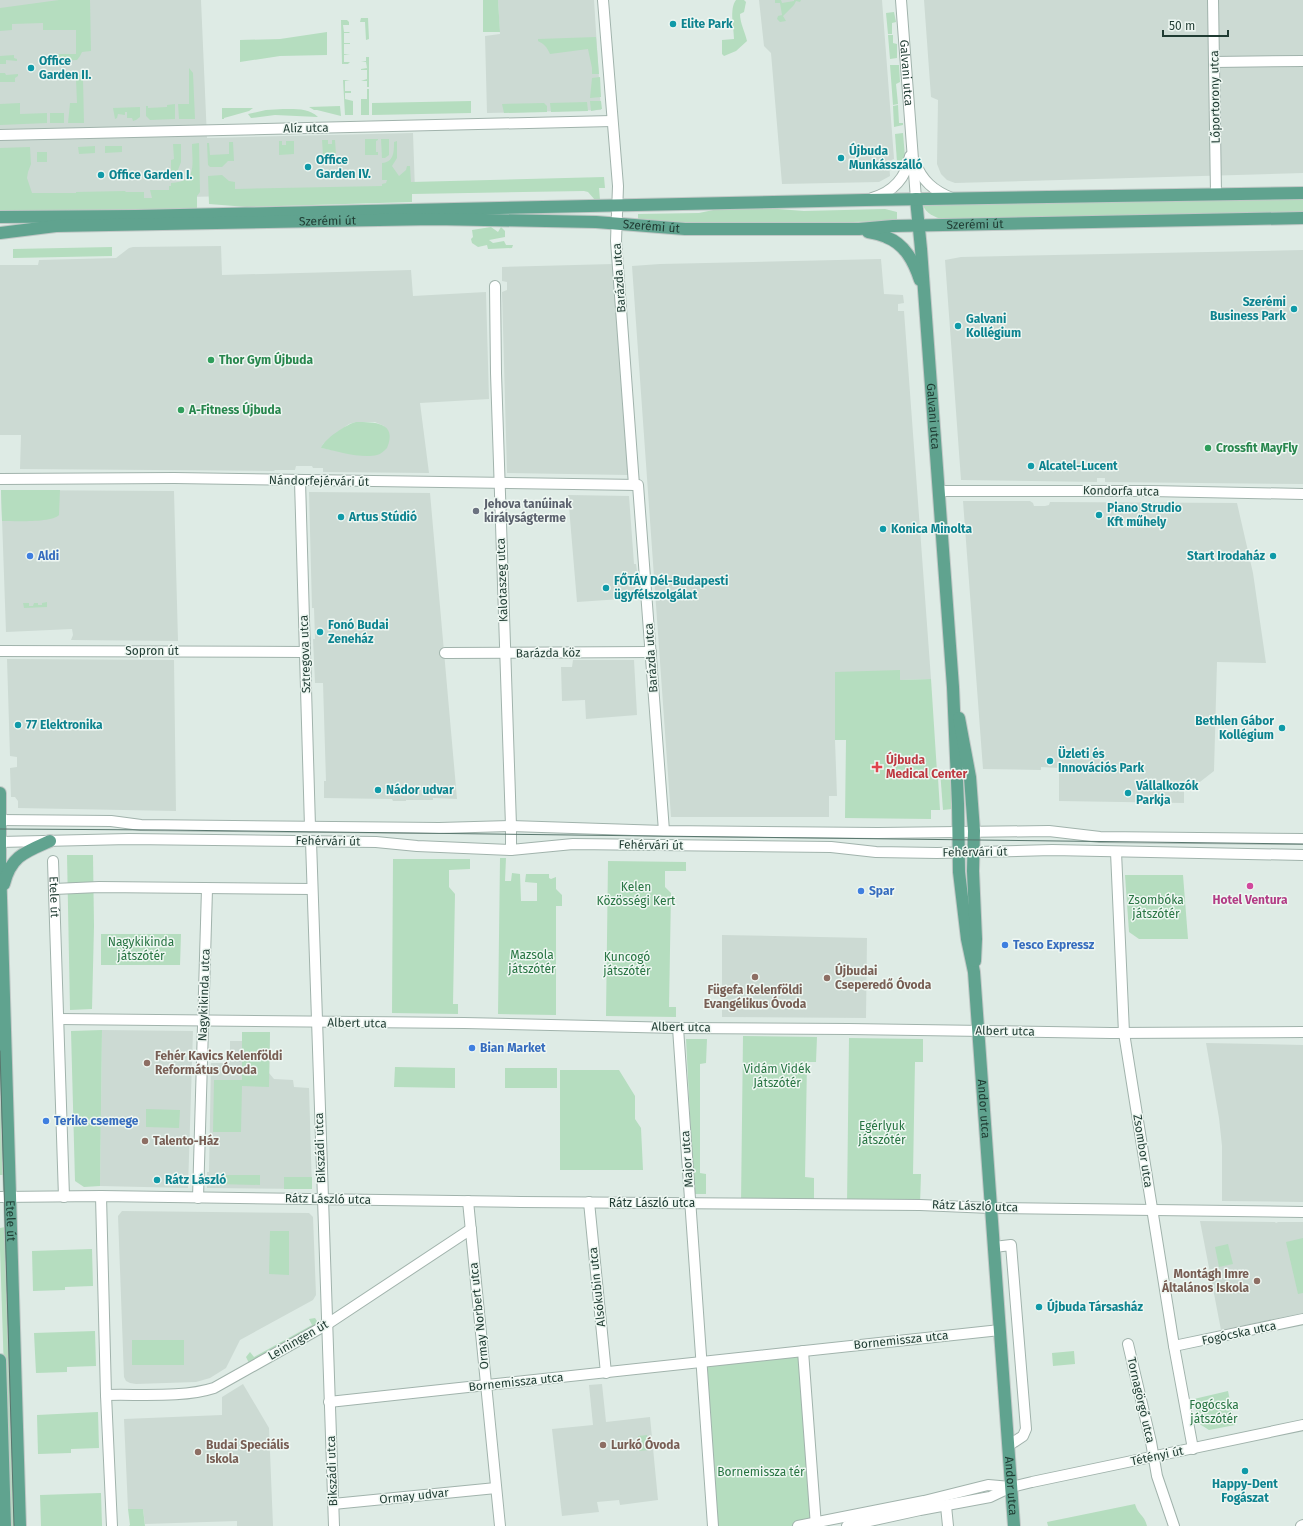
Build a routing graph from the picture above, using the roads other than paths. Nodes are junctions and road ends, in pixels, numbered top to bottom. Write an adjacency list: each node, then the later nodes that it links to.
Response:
1 (603, 0): 6 (street, Barázda utca)
2 (901, 0): 8 (street, Galvani utca)
3 (1213, 0): 5 (street, Lőportorony utca)
4 (1303, 61): 5 (street)
5 (1214, 62): 10 (street, Lőportorony utca)
6 (612, 121): 7 (street, Alíz utca); 14 (street, Barázda utca)
7 (0, 135)
8 (911, 146): 11 (street, Galvani utca); 12 (street, Galvani utca); 13 (street, Galvani utca)
9 (1303, 193): 10 (main road, Szerémi út)
10 (1216, 194): 11 (main road, Szerémi út)
11 (954, 199): 13 (main road, Szerémi út)
12 (865, 200): 13 (main road, Szerémi út); 14 (main road, Szerémi út)
13 (916, 200): 18 (main road, Galvani utca)
14 (618, 205): 15 (main road, Szerémi út); 17 (street, Barázda utca)
15 (0, 217)
16 (1303, 218): 18 (main road, Szerémi út)
17 (617, 224): 19 (main road, Szerémi út); 20 (main road, Szerémi út); 26 (street, Barázda utca)
18 (919, 226): 19 (main road, Szerémi út); 22 (main road, Galvani utca)
19 (859, 229): 22 (main road)
20 (0, 233)
21 (495, 286): 25 (street, Kalotaszeg utca)
22 (925, 295): 27 (main road, Galvani utca)
23 (0, 479): 24 (street, Nándorfejérvári út)
24 (300, 480): 25 (street, Nándorfejérvári út); 30 (street, Sztregova utca)
25 (500, 483): 26 (street, Nándorfejérvári út); 33 (street, Kalotaszeg utca)
26 (636, 485): 31 (street, Barázda utca)
27 (939, 491): 28 (street, Kondorfa utca); 34 (main road, Galvani utca)
28 (1303, 494)
29 (0, 651): 30 (street, Sopron út)
30 (304, 652): 38 (street, Sztregova utca)
31 (651, 652): 33 (street, Barázda köz); 39 (street, Barázda utca)
32 (445, 653): 33 (street, Barázda köz)
33 (505, 654): 37 (street, Kalotaszeg utca)
34 (953, 687): 40 (main road, Galvani utca); 41 (main road, Galvani utca)
35 (0, 793): 36 (main road, Etele út)
36 (0, 820): 38 (street, Fehérvári út); 45 (main road, Etele út)
37 (511, 826): 38 (street, Fehérvári út); 39 (street, Fehérvári út); 46 (street, Kalotaszeg utca)
38 (310, 827)
39 (664, 831): 40 (street, Fehérvári út)
40 (958, 832): 41 (street, Fehérvári út); 48 (main road, Andor utca)
41 (974, 832): 42 (street, Fehérvári út); 49 (main road, Andor utca)
42 (1303, 839)
43 (50, 841): 44 (street, Fehérvári út); 45 (street, Fehérvári út); 55 (main road)
44 (310, 841): 46 (street, Fehérvári út); 54 (street, Bikszádi utca)
45 (0, 842): 55 (main road, Etele út)
46 (510, 850): 48 (street, Fehérvári út)
47 (1116, 852): 49 (street, Fehérvári út); 50 (street, Fehérvári út); 63 (street, Zsombor utca)
48 (958, 853): 49 (street, Fehérvári út); 56 (main road, Andor utca)
49 (973, 853): 56 (main road, Andor utca)
50 (1303, 855)
51 (53, 861): 53 (street, Etele út)
52 (207, 888): 53 (street); 54 (street); 58 (street, Nagykikinda utca)
53 (54, 889): 57 (street, Etele út)
54 (312, 889): 59 (street, Bikszádi utca)
55 (1, 895): 64 (main road, Etele út)
56 (974, 972): 61 (main road, Andor utca)
57 (59, 1019): 58 (street, Albert utca); 66 (street, Etele út)
58 (203, 1020): 59 (street, Albert utca); 67 (street, Nagykikinda utca)
59 (317, 1022): 60 (street, Albert utca); 68 (street, Bikszádi utca)
60 (678, 1028): 61 (street, Albert utca); 71 (street, Major utca)
61 (978, 1031): 63 (street, Albert utca); 72 (main road, Andor utca)
62 (1303, 1032): 63 (street, Albert utca)
63 (1124, 1033): 73 (street, Zsombor utca)
64 (5, 1196): 66 (street, Rátz László utca); 99 (main road, Etele út)
65 (101, 1196): 66 (street, Rátz László utca); 67 (street, Rátz László utca); 87 (street)
66 (64, 1197)
67 (198, 1198): 68 (street, Rátz László utca)
68 (322, 1199): 69 (street, Rátz László utca); 78 (street, Bikszádi utca)
69 (468, 1201): 70 (street, Rátz László utca); 75 (street, Ormay Norbert utca)
70 (589, 1202): 71 (street, Rátz László utca); 85 (street, Alsókubin utca)
71 (690, 1203): 72 (street, Rátz László utca); 84 (street, Major utca)
72 (991, 1208): 73 (street, Rátz László utca); 76 (main road, Andor utca)
73 (1153, 1210): 74 (street, Rátz László utca); 81 (street, Zsombor utca)
74 (1303, 1212)
75 (471, 1229): 78 (street, Leiningen út); 86 (street, Ormay Norbert utca)
76 (994, 1247): 79 (main road, Andor utca); 90 (street, Andor utca)
77 (1303, 1319): 81 (street, Fogócska utca)
78 (326, 1325): 87 (street, Leiningen út); 88 (street, Bikszádi utca)
79 (1000, 1330): 82 (street, Bornemissza utca); 90 (main road, Andor utca)
80 (1128, 1344): 92 (street, Tornagörgő utca)
81 (1174, 1346): 91 (street, Zsombor utca)
82 (803, 1351): 84 (street); 97 (street)
83 (0, 1360): 98 (main road)
84 (702, 1362): 85 (street, Bornemissza utca); 103 (street)
85 (606, 1373): 86 (street, Bornemissza utca)
86 (486, 1386): 88 (street, Bornemissza utca); 94 (street, Ormay Norbert utca)
87 (106, 1395): 100 (street)
88 (329, 1402): 95 (street, Bikszádi utca)
89 (1303, 1425): 91 (street, Tétényi út)
90 (1008, 1446): 93 (main road, Andor utca)
91 (1193, 1449): 92 (street, Tétényi út)
92 (1154, 1457): 93 (street, Tétényi út); 108 (street, Tornagörgő utca)
93 (1011, 1487): 96 (street, Tétényi út); 97 (street, Tétényi út); 107 (main road, Andor utca)
94 (496, 1488): 95 (street, Ormay udvar); 102 (street, Ormay Norbert utca)
95 (333, 1504): 101 (street, Bikszádi utca)
96 (946, 1506): 105 (street, Tétényi út); 106 (street)
97 (816, 1524): 104 (street, Tétényi út)
98 (5, 1526)
99 (20, 1526)
100 (112, 1526)
101 (334, 1526)
102 (500, 1526)
103 (713, 1526)
104 (798, 1526)
105 (847, 1526)
106 (948, 1526)
107 (1014, 1526)
108 (1174, 1526)

